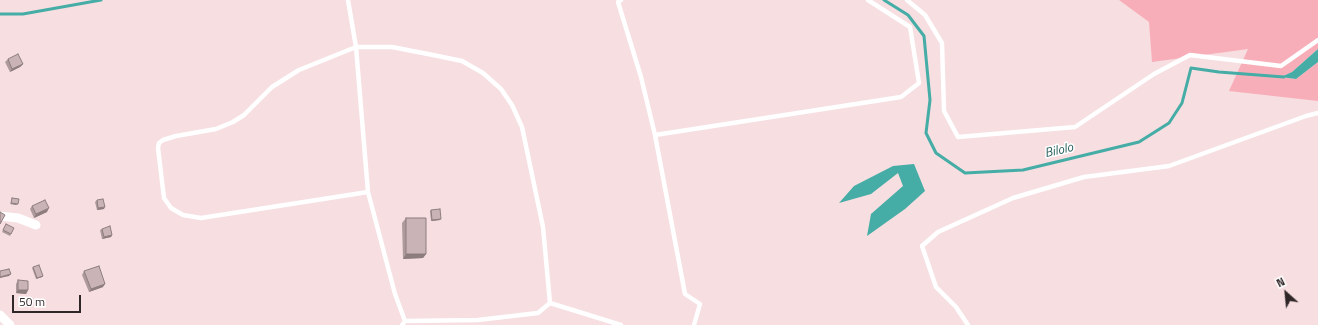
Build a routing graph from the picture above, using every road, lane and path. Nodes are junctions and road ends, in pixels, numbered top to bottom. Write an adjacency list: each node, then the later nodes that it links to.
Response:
1 (348, 0): 6 (lane)
2 (621, 0): 8 (lane)
3 (868, 0): 8 (lane)
4 (907, 0): 5 (lane)
5 (1318, 40)
6 (356, 47): 9 (lane); 9 (lane); 12 (lane)
7 (1318, 113): 18 (lane)
8 (655, 135): 17 (lane)
9 (368, 192): 14 (lane)
10 (0, 216): 11 (street)
11 (36, 225)
12 (550, 303): 14 (lane); 16 (lane)
13 (0, 315): 15 (street)
14 (404, 323)
15 (10, 325)
16 (621, 325)
17 (694, 325)
18 (968, 325)

